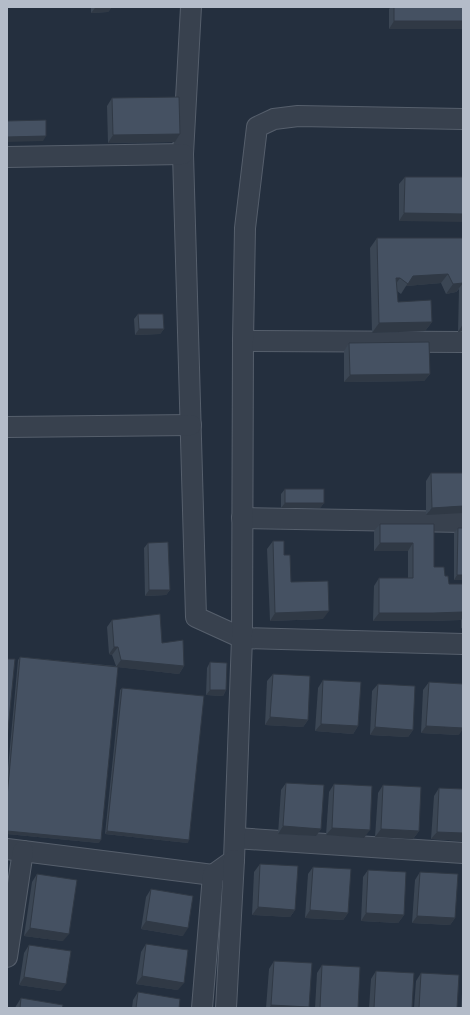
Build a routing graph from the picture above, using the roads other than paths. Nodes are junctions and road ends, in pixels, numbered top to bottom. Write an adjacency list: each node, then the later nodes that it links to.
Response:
1 (191, 7): 3 (street)
2 (463, 119): 5 (street)
3 (183, 154): 4 (street); 7 (street)
4 (7, 157)
5 (243, 341): 6 (street); 9 (street)
6 (463, 342)
7 (191, 425): 8 (street); 11 (street)
8 (7, 427)
9 (242, 518): 10 (street); 11 (street)
10 (463, 522)
11 (242, 638): 12 (street); 13 (street)
12 (463, 644)
13 (235, 838): 15 (street); 16 (street)
14 (15, 850): 17 (street); 18 (street)
15 (463, 853)
16 (234, 860): 17 (street); 20 (street)
17 (213, 875): 19 (street)
18 (7, 958)
19 (202, 1008)
20 (226, 1008)

